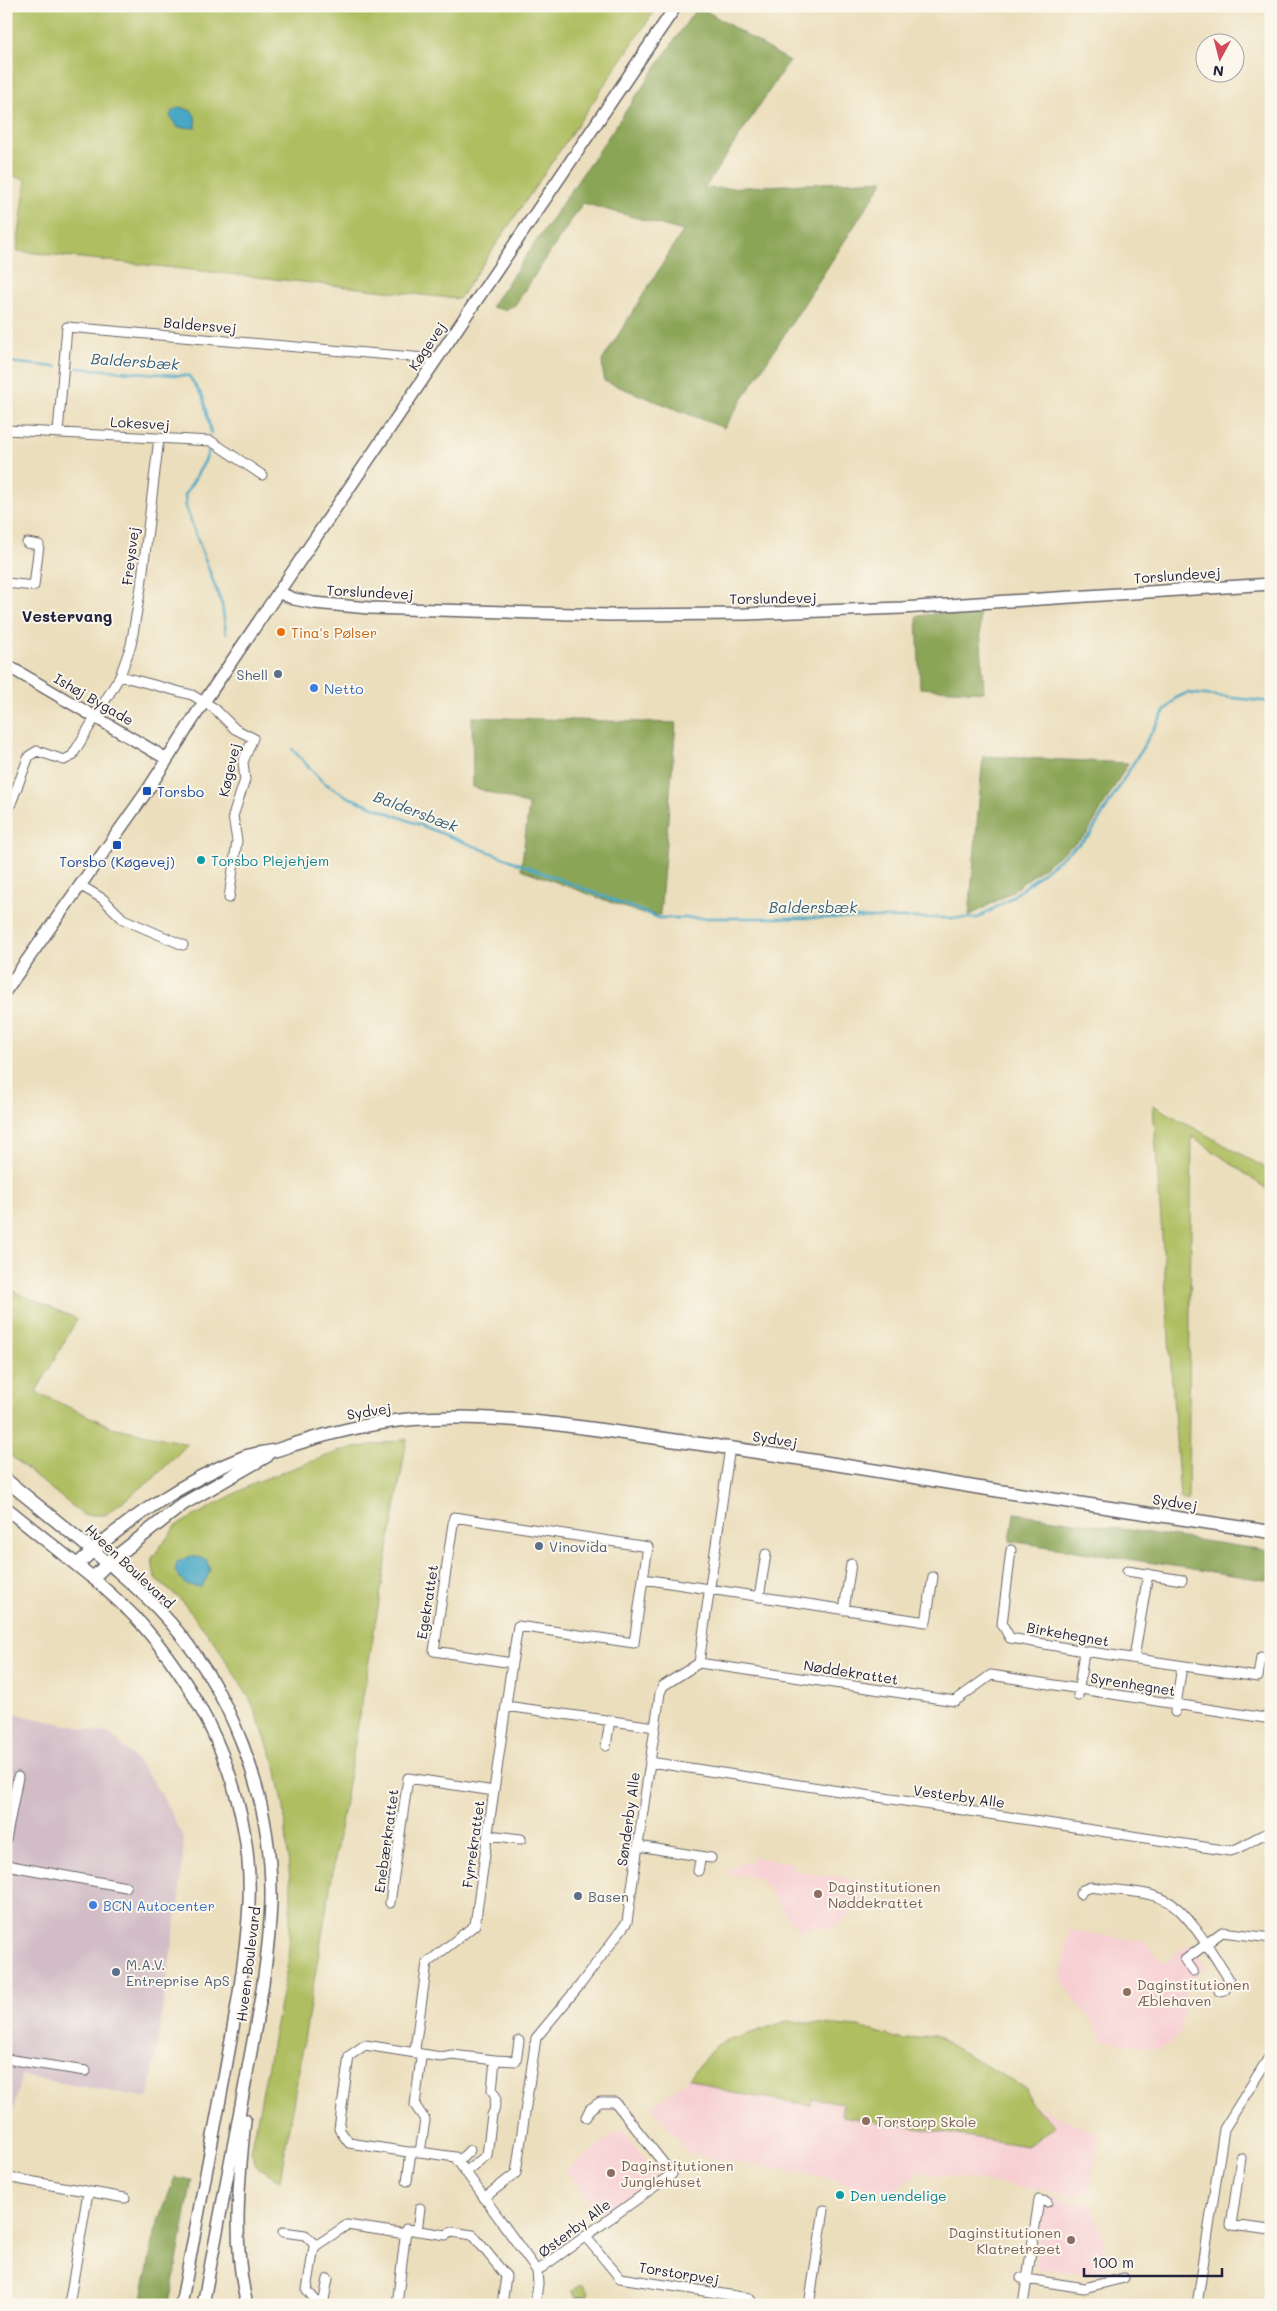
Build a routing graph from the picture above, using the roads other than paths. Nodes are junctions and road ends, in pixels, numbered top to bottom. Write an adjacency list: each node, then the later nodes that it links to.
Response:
1 (676, 6): 2 (street, Køgevej)
2 (436, 359): 4 (street, Baldersvej); 10 (street, Køgevej)
3 (6, 430): 4 (street, Lokesvej)
4 (58, 432): 5 (street, Lokesvej)
5 (159, 438): 6 (street, Lokesvej); 12 (street, Freysvej)
6 (262, 475)
7 (27, 543): 8 (street)
8 (6, 583)
9 (1271, 584): 10 (street, Torslundevej)
10 (278, 592): 13 (street, Køgevej)
11 (6, 666): 14 (street, Ishøj Bygade)
12 (120, 676): 13 (street); 14 (street, Freysvej)
13 (204, 702): 15 (street, Køgevej); 18 (street, Køgevej)
14 (95, 716): 15 (street, Ishøj Bygade); 16 (street, Freysvej)
15 (167, 759): 17 (street, Køgevej)
16 (6, 811)
17 (80, 885): 19 (street); 20 (street, Køgevej)
18 (229, 898)
19 (183, 945)
20 (6, 990)
21 (730, 1447): 22 (main road, Sydvej); 25 (main road, Sydvej); 38 (street)
22 (276, 1450): 26 (main road, Sydvej); 29 (main road, Sydvej)
23 (6, 1480): 26 (main road, Hveen Boulevard)
24 (6, 1508): 31 (main road, Hveen Boulevard)
25 (1271, 1532)
26 (93, 1550): 29 (main road, Hveen Boulevard); 31 (main road, Sydvej)
27 (1011, 1550): 41 (street, Birkehegnet)
28 (766, 1554): 39 (street)
29 (108, 1563): 35 (main road, Sydvej); 75 (street, Hveen Boulevard)
30 (851, 1564): 40 (street)
31 (77, 1565): 35 (main road, Hveen Boulevard)
32 (1127, 1571): 33 (street)
33 (1148, 1574): 37 (street); 43 (street)
34 (933, 1577): 40 (street)
35 (93, 1578): 106 (street, Hveen Boulevard)
36 (643, 1580): 38 (street); 44 (street, Egekrattet); 44 (street, Egekrattet)
37 (1182, 1580)
38 (708, 1589): 39 (street); 45 (street)
39 (759, 1597): 40 (street)
40 (844, 1610)
41 (1084, 1651): 43 (street, Birkehegnet); 48 (street)
42 (1261, 1657): 46 (street, Birkehegnet)
43 (1134, 1658): 46 (street, Birkehegnet)
44 (512, 1663): 49 (street, Fyrrekrattet)
45 (699, 1663): 47 (street, Nøddekrattet); 53 (street, Sønderby Alle)
46 (1182, 1666): 50 (street)
47 (991, 1675): 48 (street, Syrenhegnet)
48 (1078, 1693): 50 (street, Syrenhegnet)
49 (506, 1706): 52 (street); 57 (street, Fyrrekrattet)
50 (1176, 1708): 51 (street, Syrenhegnet)
51 (1271, 1719)
52 (610, 1720): 53 (street); 54 (street)
53 (655, 1727): 55 (street, Sønderby Alle)
54 (606, 1746)
55 (650, 1762): 59 (street, Vesterby Alle); 62 (street, Sønderby Alle)
56 (18, 1777): 61 (street)
57 (494, 1791): 58 (street, Fyrrekrattet); 69 (street, Enebærkrattet)
58 (488, 1835): 60 (street); 76 (street, Fyrrekrattet)
59 (1271, 1836)
60 (521, 1839)
61 (6, 1840)
62 (638, 1846): 63 (street); 91 (street, Sønderby Alle)
63 (701, 1856): 64 (street); 66 (street)
64 (711, 1858)
65 (6, 1864): 67 (street)
66 (698, 1871)
67 (126, 1886)
68 (1080, 1894): 71 (street)
69 (390, 1903)
70 (1271, 1938): 71 (street)
71 (1206, 1944): 72 (street); 73 (street)
72 (1193, 1971)
73 (1219, 1991)
74 (519, 2040): 79 (street)
75 (252, 2046): 107 (street, Hveen Boulevard); 108 (street)
76 (417, 2053): 79 (street); 83 (street); 83 (street)
77 (1271, 2054): 119 (street)
78 (6, 2059): 80 (street)
79 (495, 2060): 86 (street)
80 (86, 2071)
81 (586, 2117): 99 (street, Østerby Alle)
82 (470, 2150): 85 (street)
83 (416, 2152): 85 (street); 88 (street)
84 (1241, 2158): 95 (street)
85 (458, 2162): 86 (street)
86 (465, 2172): 91 (street)
87 (6, 2177): 89 (street)
88 (407, 2181)
89 (88, 2192): 90 (street); 105 (street)
90 (125, 2198)
91 (484, 2198): 101 (street)
92 (1047, 2202): 104 (street)
93 (420, 2208): 96 (street)
94 (824, 2210): 117 (street)
95 (1271, 2230)
96 (417, 2231): 98 (street); 112 (street)
97 (284, 2232): 100 (street)
98 (406, 2234): 100 (street); 111 (street)
99 (585, 2236): 101 (street, Østerby Alle); 116 (street, Torstorpvej)
100 (316, 2246): 109 (street)
101 (537, 2271): 113 (street, Østerby Alle)
102 (1124, 2278): 104 (street)
103 (328, 2279): 110 (street)
104 (1024, 2279): 118 (street)
105 (69, 2305)
106 (181, 2305)
107 (203, 2305)
108 (247, 2305)
109 (319, 2305)
110 (323, 2305)
111 (397, 2305)
112 (502, 2305)
113 (535, 2305)
114 (578, 2305): 115 (street)
115 (582, 2305)
116 (754, 2305)
117 (809, 2305)
118 (1023, 2305)
119 (1197, 2305)

